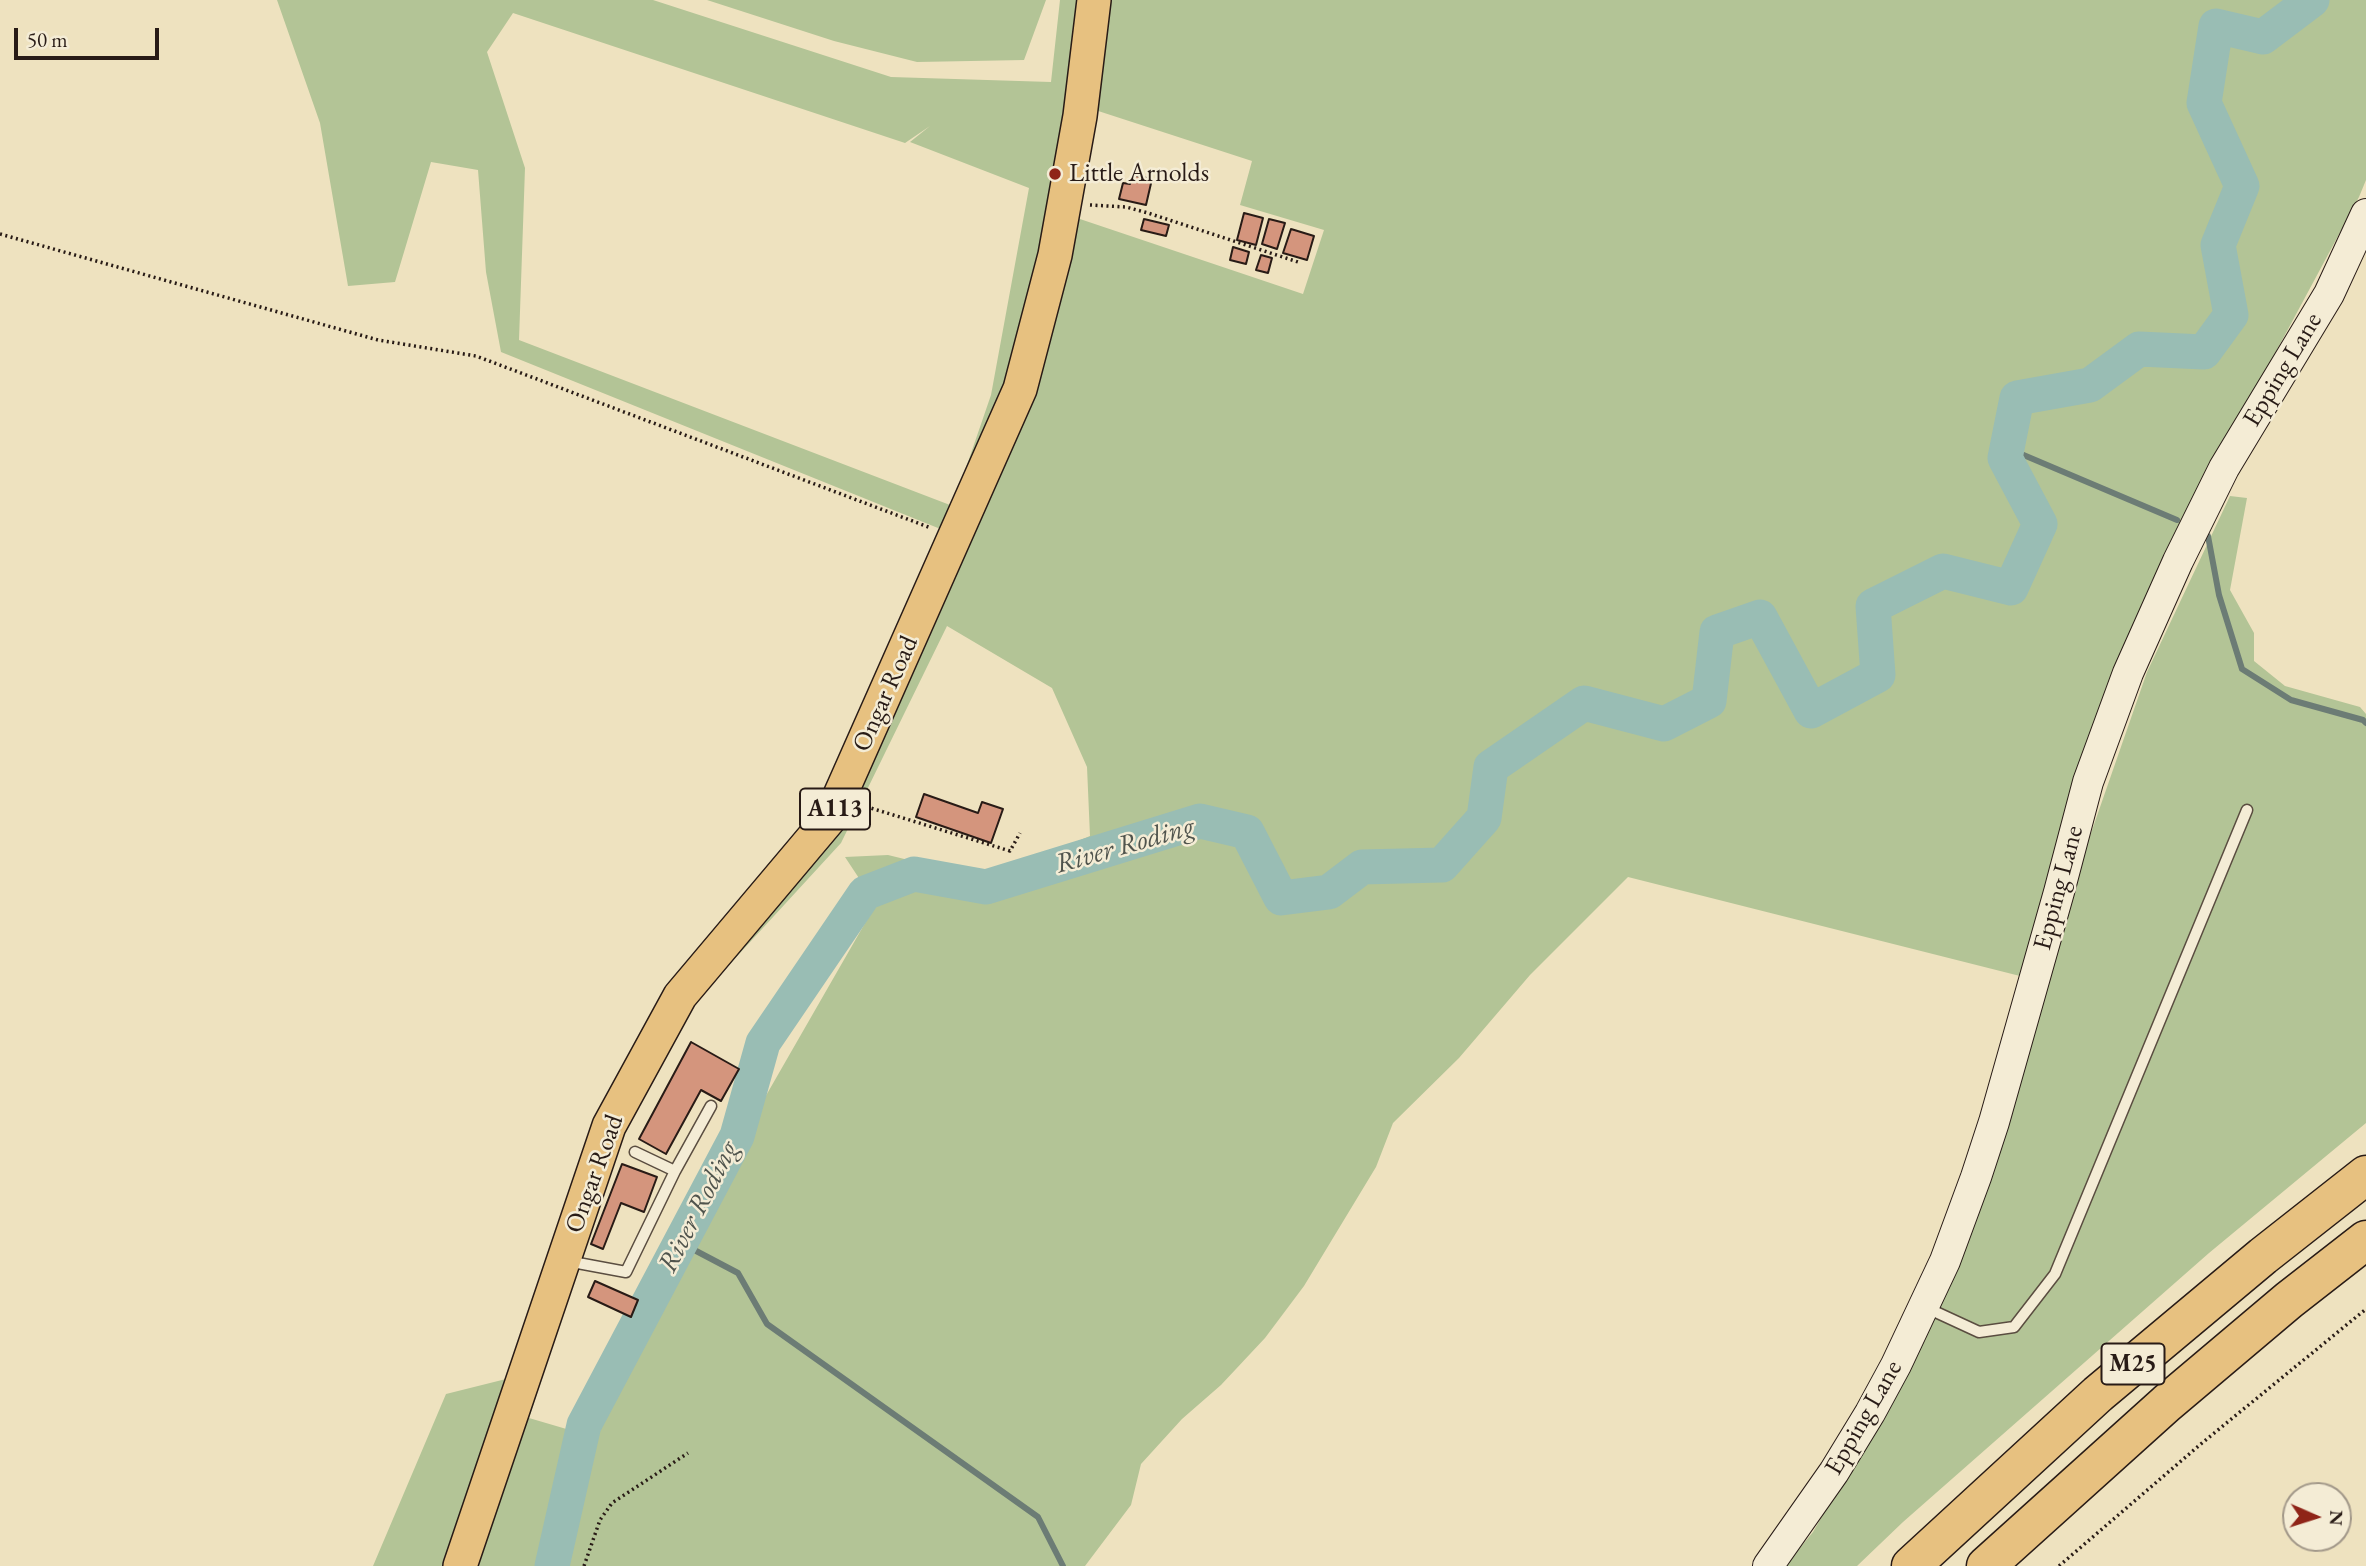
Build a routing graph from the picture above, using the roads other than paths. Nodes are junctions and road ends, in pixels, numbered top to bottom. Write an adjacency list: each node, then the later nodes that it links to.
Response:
1 (1094, 0): 9 (main road, Ongar Road / A113)
2 (2366, 214): 10 (street, Epping Lane)
3 (2247, 810): 10 (lane)
4 (711, 1106): 6 (lane)
5 (635, 1152): 6 (lane)
6 (675, 1171): 9 (lane)
7 (2366, 1175): 13 (highway, M25)
8 (2366, 1240): 14 (highway, M25)
9 (564, 1260): 11 (main road, Ongar Road / A113)
10 (1924, 1307): 12 (street, Epping Lane)
11 (460, 1566)
12 (1768, 1566)
13 (1912, 1566)
14 (1986, 1566)

